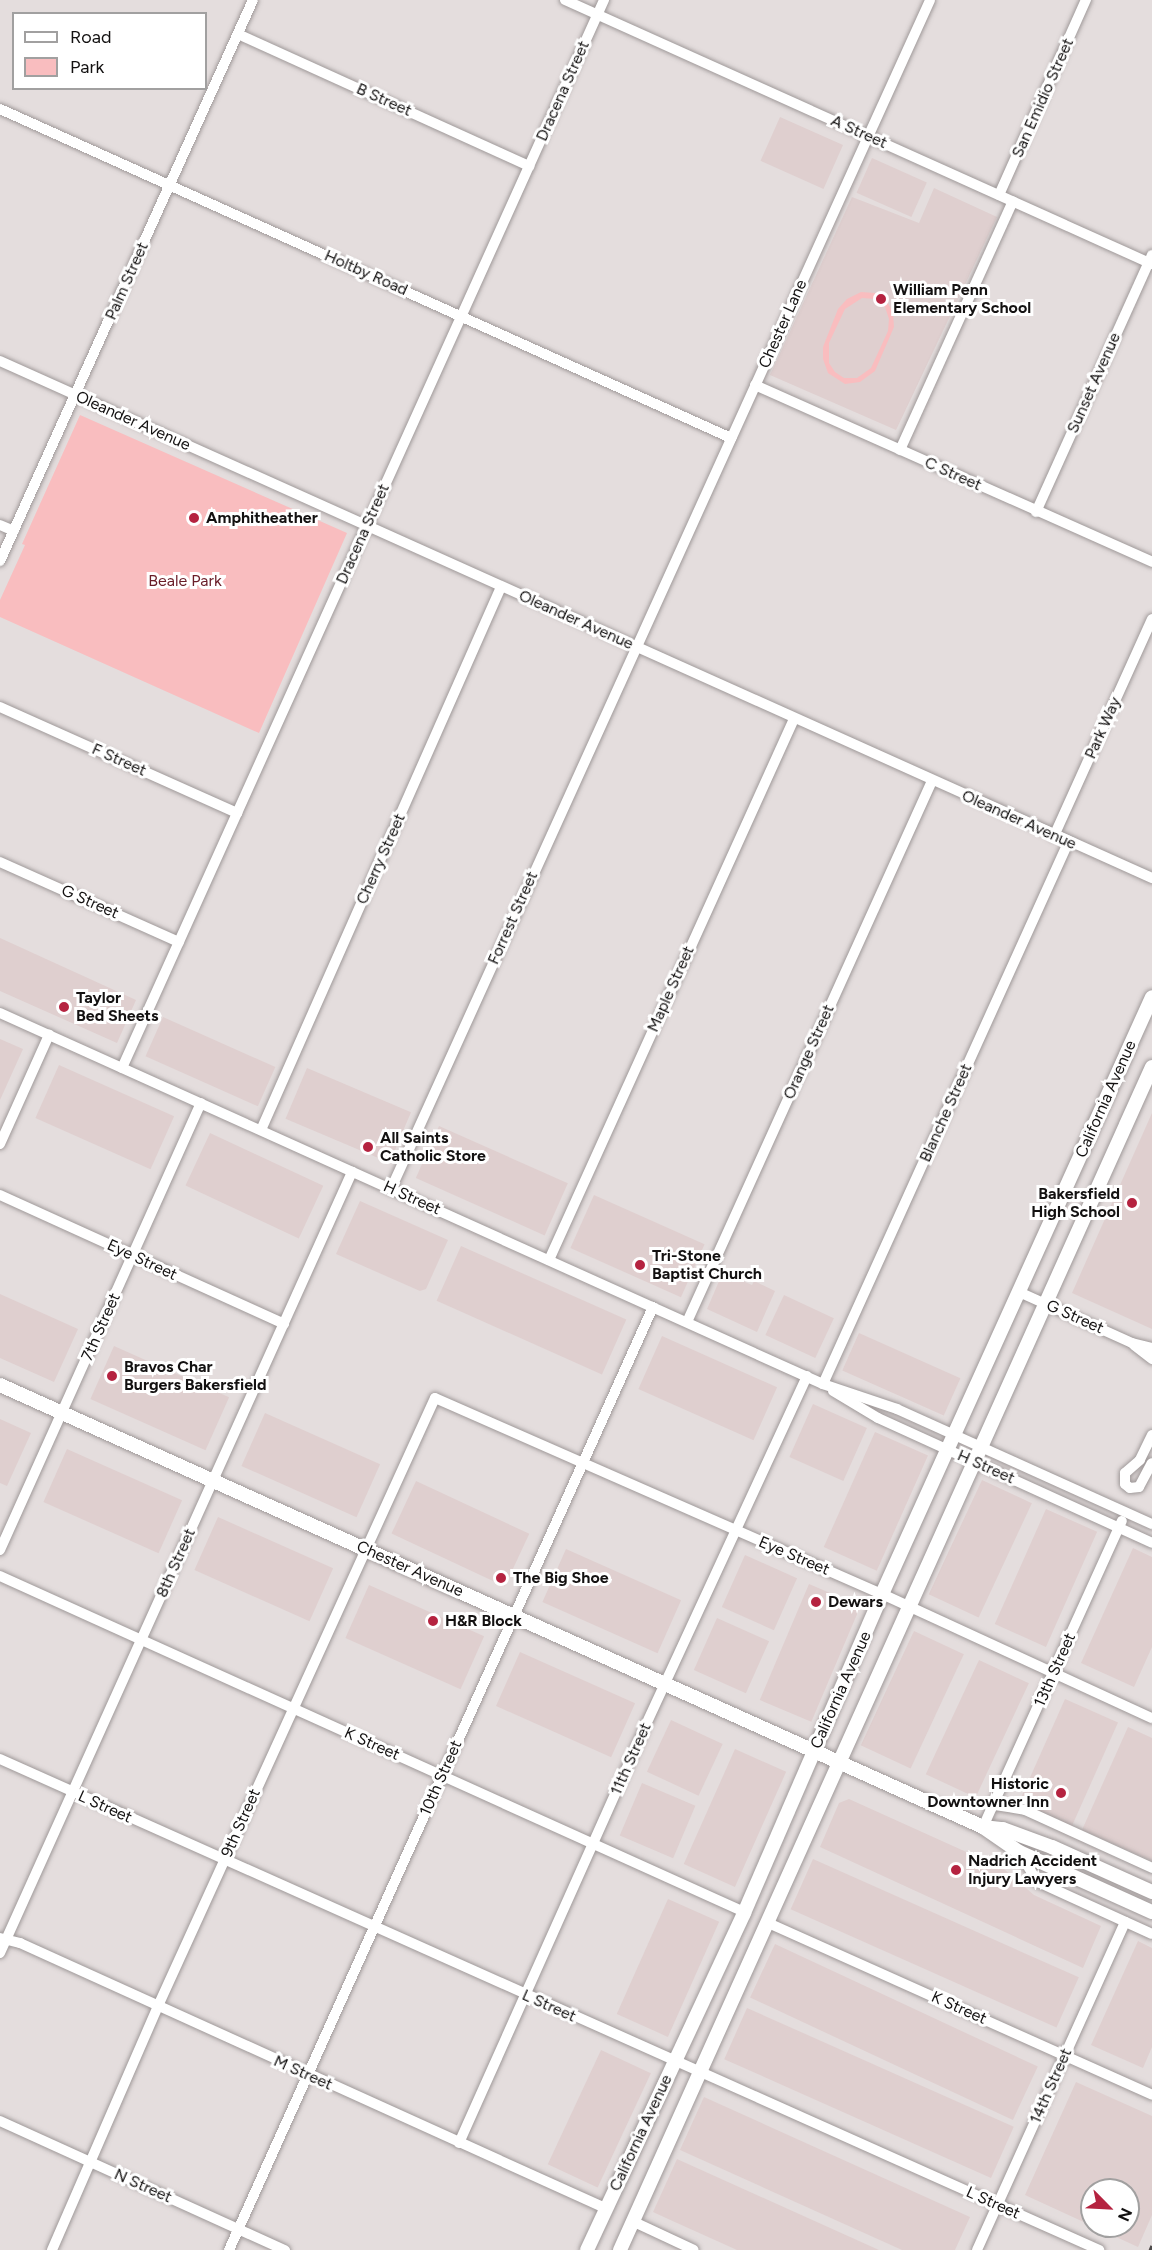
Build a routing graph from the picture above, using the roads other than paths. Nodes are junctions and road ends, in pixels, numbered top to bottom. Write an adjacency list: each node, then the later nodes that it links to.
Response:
1 (253, 0): 7 (street, Palm Street)
2 (565, 0): 6 (street, A Street)
3 (604, 0): 6 (street, Dracena Street)
4 (930, 0): 9 (street, Chester Lane)
5 (1086, 0): 12 (street, San Emidio Street)
6 (598, 15): 9 (street, A Street); 10 (street, Dracena Street)
7 (238, 34): 10 (street, B Street); 11 (street, Palm Street)
8 (0, 109): 11 (street, Holtby Road)
9 (868, 136): 12 (street, A Street); 17 (street, Chester Lane)
10 (530, 166): 15 (street, Dracena Street)
11 (170, 185): 15 (street, Holtby Road); 18 (street, Palm Street)
12 (999, 195): 13 (street, A Street)
13 (1013, 201): 14 (street, A Street); 20 (street)
14 (1151, 260): 21 (street, Sunset Avenue)
15 (461, 316): 19 (street, Holtby Road); 23 (street, Dracena Street)
16 (0, 361): 18 (street, Oleander Avenue)
17 (755, 385): 19 (street, Chester Lane); 20 (street, C Street)
18 (75, 395): 23 (street, Oleander Avenue); 24 (street, Palm Street)
19 (731, 438): 29 (street, Chester Lane)
20 (900, 450): 21 (street, C Street)
21 (1036, 512): 26 (street, C Street)
22 (0, 525): 24 (street)
23 (367, 526): 27 (street, Oleander Avenue); 33 (street, Dracena Street)
24 (14, 531): 25 (street, Palm Street)
25 (0, 561)
26 (1152, 562)
27 (501, 587): 29 (street, Oleander Avenue); 45 (street, Cherry Street)
28 (1152, 619): 34 (street, Park Way)
29 (636, 648): 31 (street, Oleander Avenue); 48 (street, Forrest Street)
30 (0, 706): 33 (street, F Street)
31 (794, 719): 32 (street, Oleander Avenue); 51 (street, Maple Street)
32 (932, 781): 34 (street, Oleander Avenue); 55 (street, Orange Street)
33 (237, 813): 38 (street, Dracena Street)
34 (1054, 836): 35 (street, Oleander Avenue)
35 (1068, 843): 37 (street, Oleander Avenue); 61 (street, Blanche Street)
36 (0, 862): 38 (street, G Street)
37 (1152, 878)
38 (179, 942): 43 (street, Dracena Street)
39 (1152, 997): 52 (main road, California Avenue)
40 (0, 1013): 41 (street, H Street)
41 (49, 1035): 43 (street, H Street); 46 (street)
42 (1152, 1067): 53 (main road, California Avenue)
43 (122, 1068): 44 (street, H Street)
44 (201, 1104): 45 (street, H Street); 50 (street, 7th Street)
45 (261, 1130): 47 (street, H Street)
46 (0, 1144)
47 (352, 1172): 48 (street, H Street); 56 (street, 8th Street)
48 (391, 1189): 51 (street, H Street)
49 (0, 1195): 50 (street, Eye Street)
50 (133, 1255): 56 (street, Eye Street); 64 (street, 7th Street)
51 (549, 1260): 54 (street, H Street)
52 (1019, 1292): 53 (street, G Street); 65 (main road, California Avenue)
53 (1046, 1304): 57 (street, G Street); 67 (main road, California Avenue)
54 (653, 1307): 55 (street, H Street); 69 (street, 10th Street)
55 (687, 1322): 60 (street, H Street)
56 (284, 1324): 72 (street, 8th Street)
57 (1132, 1343): 58 (street, G Street); 59 (street, G Street)
58 (1152, 1348)
59 (1152, 1359)
60 (807, 1376): 61 (street, H Street); 76 (street, 11th Street)
61 (824, 1384): 65 (street, H Street); 68 (street, H Street)
62 (0, 1385): 64 (main road, Chester Avenue)
63 (435, 1398): 69 (street, Eye Street); 78 (street, 9th Street)
64 (62, 1413): 72 (main road, Chester Avenue); 79 (street, 7th Street)
65 (954, 1435): 67 (street, H Street); 68 (main road, California Avenue)
66 (1152, 1435): 71 (street)
67 (982, 1448): 70 (main road, California Avenue); 73 (street, H Street)
68 (948, 1450): 70 (street, H Street); 81 (main road, California Avenue)
69 (584, 1461): 76 (street, Eye Street); 83 (street, 10th Street)
70 (975, 1462): 75 (street, H Street); 82 (main road, California Avenue)
71 (1152, 1463)
72 (213, 1481): 78 (main road, Chester Avenue); 84 (street, 8th Street)
73 (1126, 1513): 74 (street, H Street); 75 (street, 13th Street)
74 (1152, 1524)
75 (1119, 1528): 77 (street, H Street); 85 (street, 13th Street)
76 (736, 1531): 81 (street, Eye Street); 86 (street, 11th Street)
77 (1152, 1543)
78 (364, 1549): 83 (main road, Chester Avenue); 87 (street, 9th Street)
79 (0, 1550)
80 (0, 1576): 84 (street, K Street)
81 (882, 1594): 82 (street, Eye Street); 89 (main road, California Avenue)
82 (909, 1608): 85 (street, Eye Street); 91 (main road, California Avenue)
83 (514, 1616): 86 (main road, Chester Avenue); 92 (street, 10th Street)
84 (141, 1640): 87 (street, K Street); 93 (street, 8th Street)
85 (1054, 1673): 88 (street, Eye Street); 94 (street, 13th Street)
86 (665, 1684): 89 (main road, Chester Avenue); 96 (street, 11th Street)
87 (293, 1708): 92 (street, K Street); 98 (street, 9th Street)
88 (1152, 1718)
89 (814, 1751): 91 (main road, Chester Avenue); 101 (main road, California Avenue)
90 (0, 1759): 93 (street, L Street)
91 (838, 1762): 95 (main road, Chester Avenue); 103 (main road, California Avenue)
92 (442, 1775): 96 (street, K Street); 105 (street, 10th Street)
93 (73, 1792): 98 (street, L Street); 107 (street, 8th Street)
94 (994, 1805): 95 (street, 13th Street); 99 (street)
95 (983, 1827): 97 (main road, Chester Avenue); 100 (main road, Chester Avenue)
96 (594, 1844): 101 (street, K Street); 109 (street, 11th Street)
97 (1019, 1852): 102 (main road, Chester Avenue); 104 (street)
98 (225, 1860): 105 (street, L Street); 110 (street, 9th Street)
99 (1152, 1867)
100 (1152, 1892)
101 (744, 1912): 112 (main road, California Avenue)
102 (1152, 1912)
103 (766, 1922): 111 (street, K Street); 113 (main road, California Avenue)
104 (1125, 1922): 106 (street); 111 (street, 14th Street)
105 (374, 1928): 109 (street, L Street); 114 (street, 10th Street)
106 (1152, 1934)
107 (3, 1939): 108 (street, 8th Street); 110 (street, M Street)
108 (0, 1953)
109 (525, 1995): 112 (street, L Street); 117 (street, 11th Street)
110 (158, 2006): 114 (street, M Street); 118 (street, 9th Street)
111 (1065, 2055): 115 (street, K Street); 119 (street, 14th Street)
112 (675, 2061): 113 (street, L Street); 120 (main road, California Avenue)
113 (699, 2072): 119 (street, L Street); 121 (main road, California Avenue)
114 (308, 2075): 117 (street, M Street); 122 (street, 10th Street)
115 (1152, 2095)
116 (0, 2121): 118 (street, N Street)
117 (459, 2143): 120 (street, M Street)
118 (91, 2162): 122 (street, N Street); 123 (street, 9th Street)
119 (997, 2205): 129 (street, 14th Street); 130 (street, L Street)
120 (605, 2208): 126 (main road, California Avenue)
121 (632, 2221): 127 (main road, California Avenue); 128 (street)
122 (238, 2229): 124 (street, 10th Street); 125 (street, N Street)
123 (52, 2250)
124 (229, 2250)
125 (285, 2250)
126 (587, 2250)
127 (620, 2250)
128 (694, 2250)
129 (977, 2250)
130 (1099, 2250)

